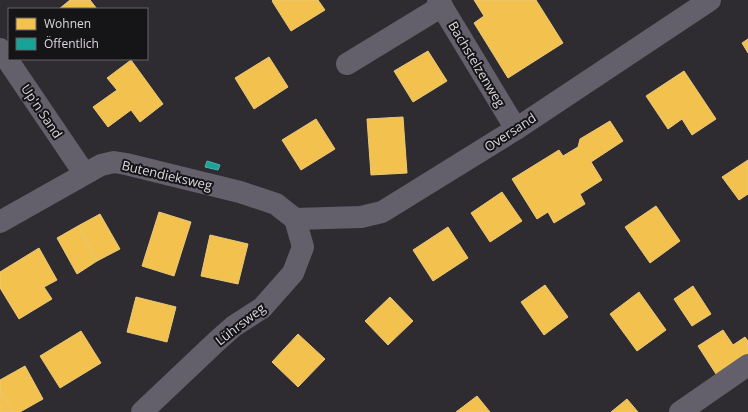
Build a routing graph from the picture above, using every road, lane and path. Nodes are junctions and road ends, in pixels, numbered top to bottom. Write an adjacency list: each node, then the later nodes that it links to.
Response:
1 (710, 0): 5 (street, Oversand)
2 (440, 3): 4 (street); 5 (street, Bachstelzenweg)
3 (0, 49): 6 (street, Up'n Sand)
4 (347, 64)
5 (516, 129): 7 (street, Oversand)
6 (84, 173): 7 (street, Butendieksweg); 8 (street, Butendieksweg)
7 (294, 219): 10 (street, Lührsweg)
8 (0, 222)
9 (748, 365): 11 (street)
10 (142, 412)
11 (680, 412)

